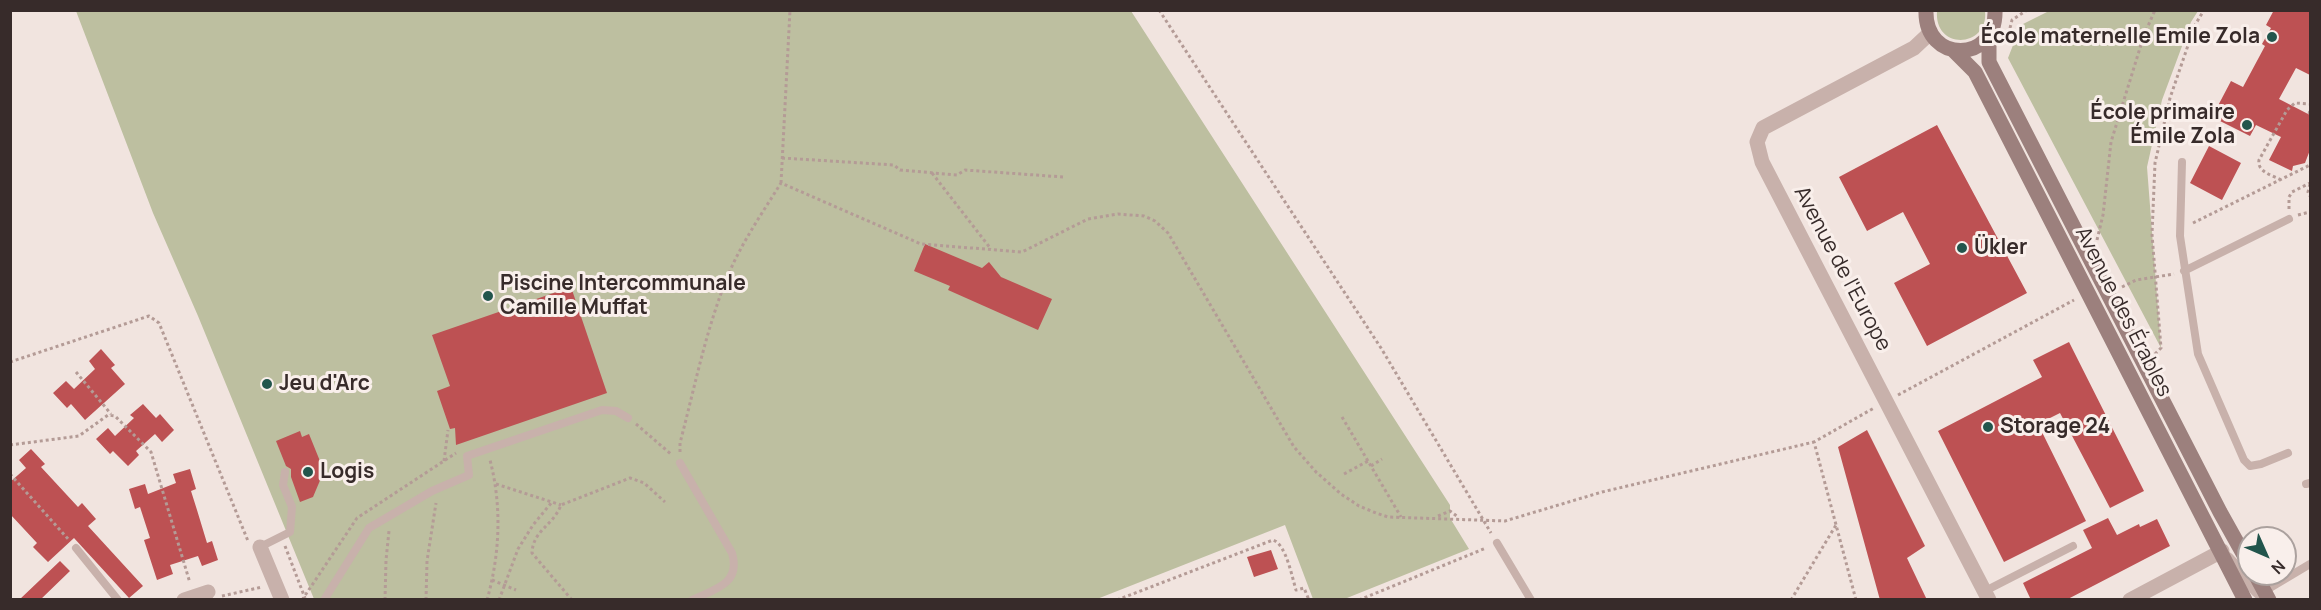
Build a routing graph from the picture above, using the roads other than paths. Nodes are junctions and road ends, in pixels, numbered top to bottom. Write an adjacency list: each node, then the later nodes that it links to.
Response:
1 (1926, 10): 3 (main road)
2 (1998, 14): 4 (main road)
3 (1930, 33): 5 (main road, Avenue des Érables); 21 (street, Avenue de l'Europe)
4 (1989, 36): 5 (main road); 13 (main road, Avenue des Érables)
5 (1953, 50): 18 (main road, Avenue des Érables)
6 (2182, 162): 8 (lane)
7 (2289, 219): 8 (lane)
8 (2184, 271): 10 (lane)
9 (628, 418): 24 (lane)
10 (2288, 453)
11 (680, 463): 25 (lane)
12 (285, 472): 17 (lane)
13 (2237, 542)
14 (1497, 543): 26 (lane)
15 (2073, 546): 21 (lane)
16 (75, 548): 23 (lane)
17 (260, 548): 20 (street)
18 (2222, 552): 22 (lane); 27 (street); 28 (main road, Avenue des Érables)
19 (2310, 564): 22 (lane)
20 (279, 593)
21 (1987, 596)
22 (2267, 596)
23 (118, 600)
24 (324, 600)
25 (692, 600)
26 (1532, 600)
27 (2130, 600)
28 (2245, 600)

